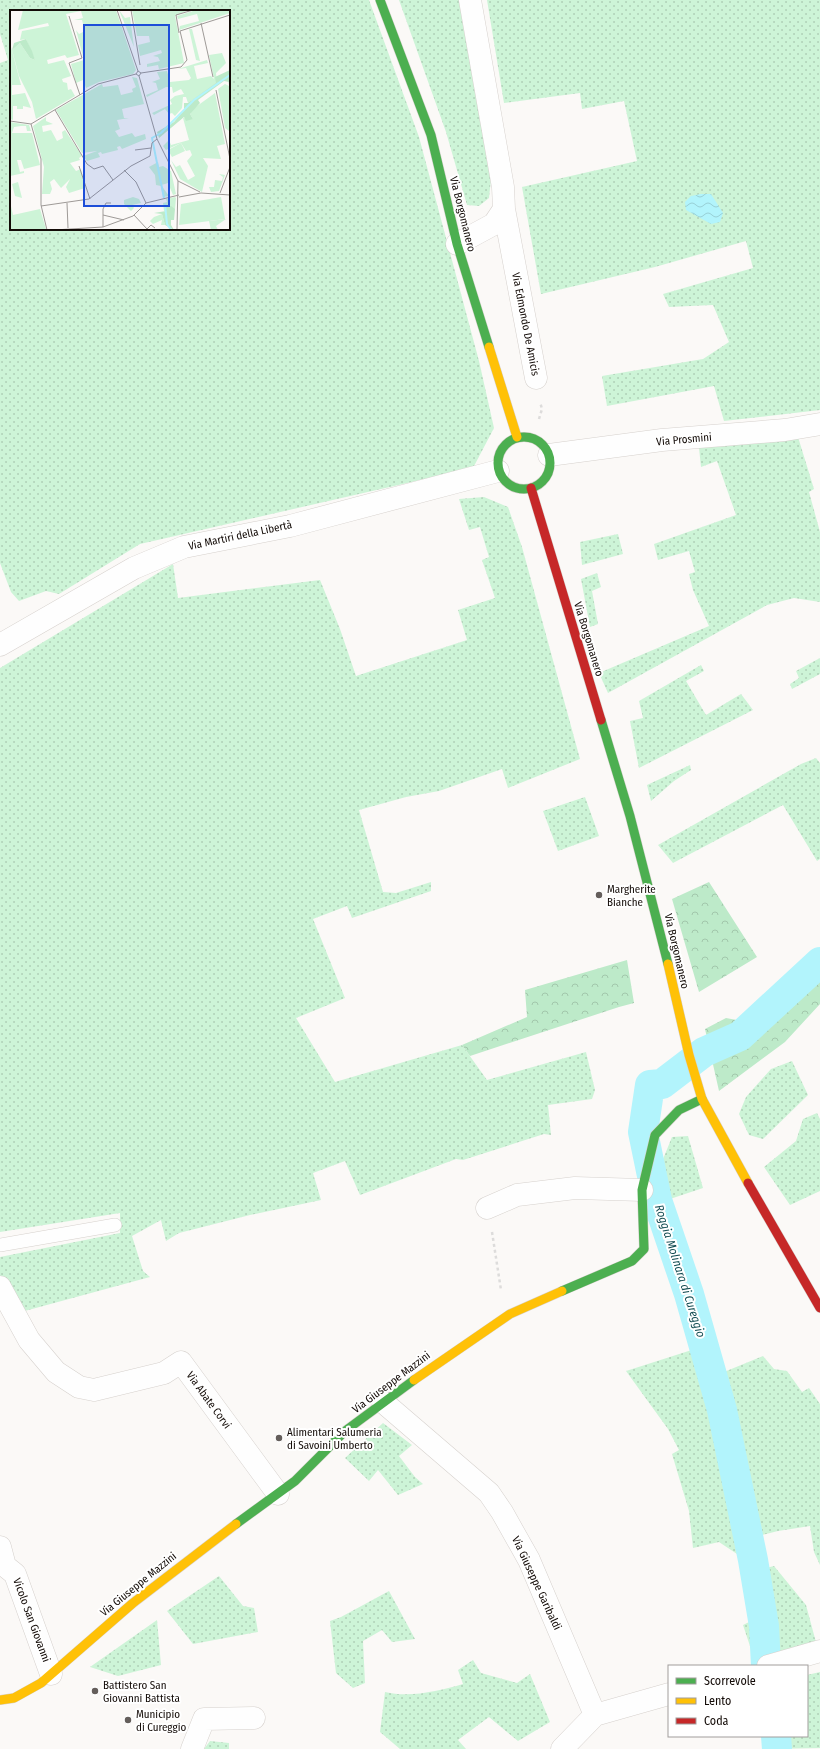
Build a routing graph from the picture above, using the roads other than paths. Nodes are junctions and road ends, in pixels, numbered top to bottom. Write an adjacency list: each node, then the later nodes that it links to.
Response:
1 (380, 0): 4 (main road, Via Borgomanero)
2 (470, 0): 3 (street, Via Edmondo De Amicis)
3 (504, 209): 4 (street); 5 (street, Via Edmondo De Amicis)
4 (457, 244): 7 (main road, Via Borgomanero)
5 (536, 378)
6 (820, 424): 8 (street, Via Prosmini)
7 (517, 437): 8 (main road); 9 (main road)
8 (549, 456): 10 (main road)
9 (498, 471): 10 (main road); 11 (street, Via Martiri della Libertà)
10 (531, 488): 12 (main road, Via Borgomanero)
11 (0, 645)
12 (702, 1099): 13 (main road, Via Giuseppe Mazzini); 18 (main road, Via Borgomanero)
13 (643, 1183): 14 (street); 19 (main road, Via Giuseppe Mazzini)
14 (487, 1208)
15 (115, 1225): 16 (lane)
16 (0, 1245)
17 (0, 1287): 20 (street, Via Abate Corvi)
18 (820, 1308)
19 (383, 1402): 20 (main road, Via Giuseppe Mazzini); 27 (street, Via Giuseppe Garibaldi)
20 (278, 1494): 24 (main road, Via Giuseppe Mazzini)
21 (0, 1547): 24 (street, Vicolo San Giovanni)
22 (820, 1651): 23 (street)
23 (773, 1665)
24 (46, 1679): 26 (main road, Via Giuseppe Mazzini)
25 (668, 1694): 27 (street)
26 (0, 1700)
27 (595, 1715): 30 (street)
28 (254, 1718): 29 (street)
29 (192, 1749)
30 (562, 1749)

